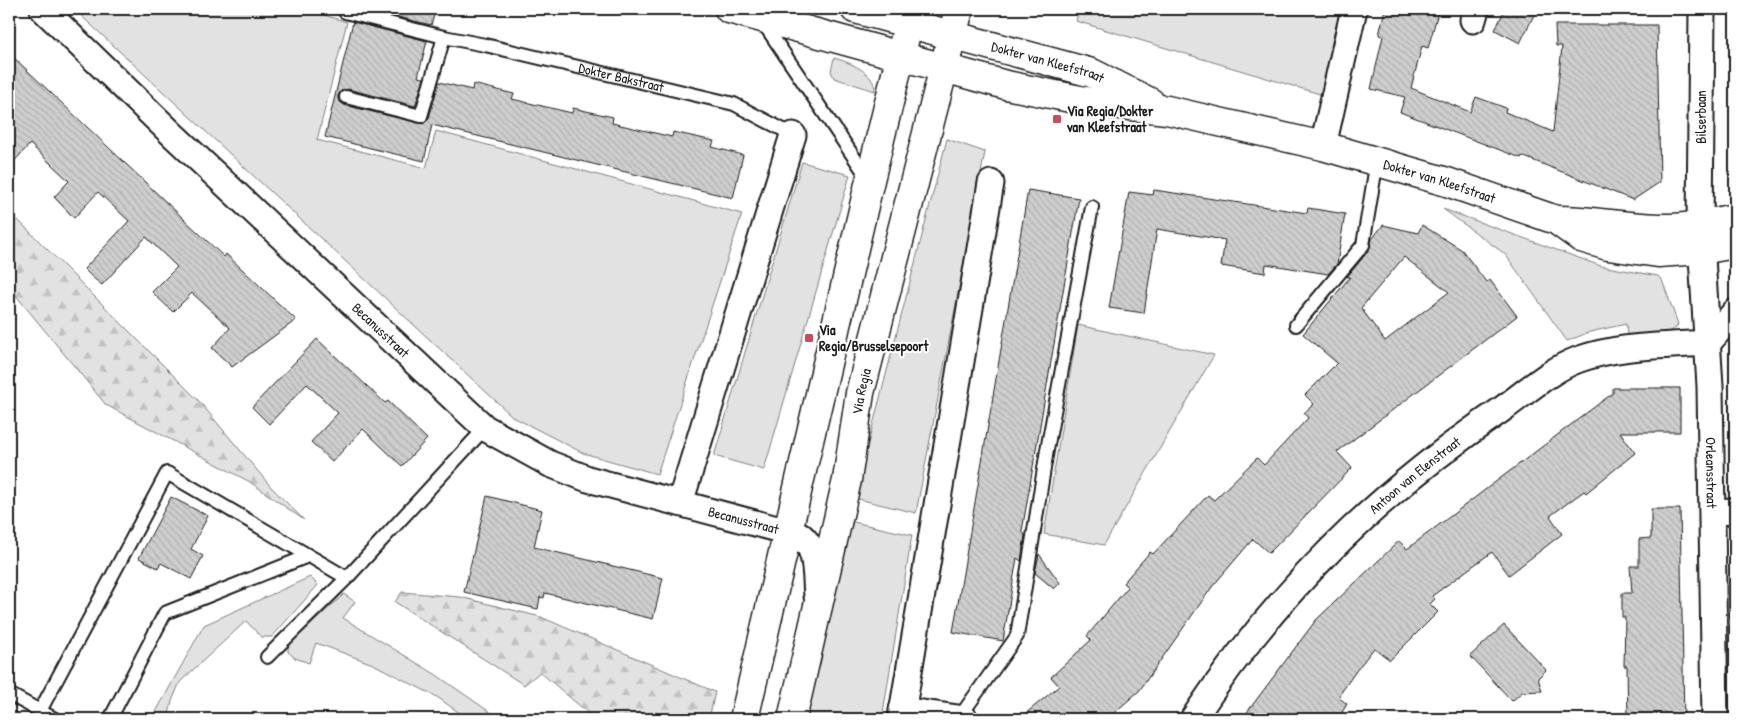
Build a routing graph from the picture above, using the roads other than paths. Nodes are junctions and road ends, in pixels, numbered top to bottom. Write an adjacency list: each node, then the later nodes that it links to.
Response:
1 (43, 9): 28 (street, Becanusstraat)
2 (729, 9): 9 (main road)
3 (854, 9): 8 (main road)
4 (959, 9): 11 (main road, Via Regia)
5 (1354, 9): 17 (street)
6 (1702, 9): 23 (street, Bilserbaan)
7 (345, 12): 10 (lane, Dokter Bakstraat)
8 (910, 16): 11 (main road, Dokter van Kleefstraat); 12 (main road)
9 (759, 17): 12 (main road); 19 (lane)
10 (444, 37): 14 (lane); 16 (lane, Dokter Bakstraat)
11 (952, 37): 13 (main road, Via Regia); 15 (main road, Dokter van Kleefstraat)
12 (901, 57): 13 (main road, Dokter van Kleefstraat); 19 (main road)
13 (945, 69): 15 (main road, Dokter van Kleefstraat); 34 (main road, Via Regia)
14 (346, 97)
15 (1167, 110): 17 (main road, Dokter van Kleefstraat)
16 (793, 135): 29 (street)
17 (1323, 146): 18 (main road, Dokter van Kleefstraat)
18 (1377, 160): 23 (main road, Dokter van Kleefstraat); 26 (lane)
19 (870, 180): 31 (main road)
20 (991, 183): 39 (street)
21 (1092, 207): 44 (lane)
22 (1735, 218): 23 (main road)
23 (1701, 238): 24 (main road); 27 (street, Orleansstraat)
24 (1735, 244)
25 (1735, 312): 27 (street)
26 (1296, 325)
27 (1708, 343): 30 (street, Orleansstraat); 45 (street, Antoon van Elenstraat)
28 (485, 428): 29 (street, Becanusstraat); 33 (lane)
29 (680, 503): 31 (street, Becanusstraat)
30 (1724, 512): 36 (street, Orleansstraat)
31 (789, 530): 34 (street); 42 (main road)
32 (308, 556): 33 (lane); 38 (lane); 41 (lane)
33 (347, 578): 35 (lane)
34 (818, 603): 43 (main road, Via Regia)
35 (267, 657)
36 (1725, 668): 46 (street, Orleansstraat)
37 (9, 694): 38 (lane)
38 (40, 711): 40 (lane)
39 (902, 715): 44 (street)
40 (56, 719)
41 (110, 719)
42 (744, 719)
43 (792, 719)
44 (962, 719)
45 (1193, 719)
46 (1715, 719)

